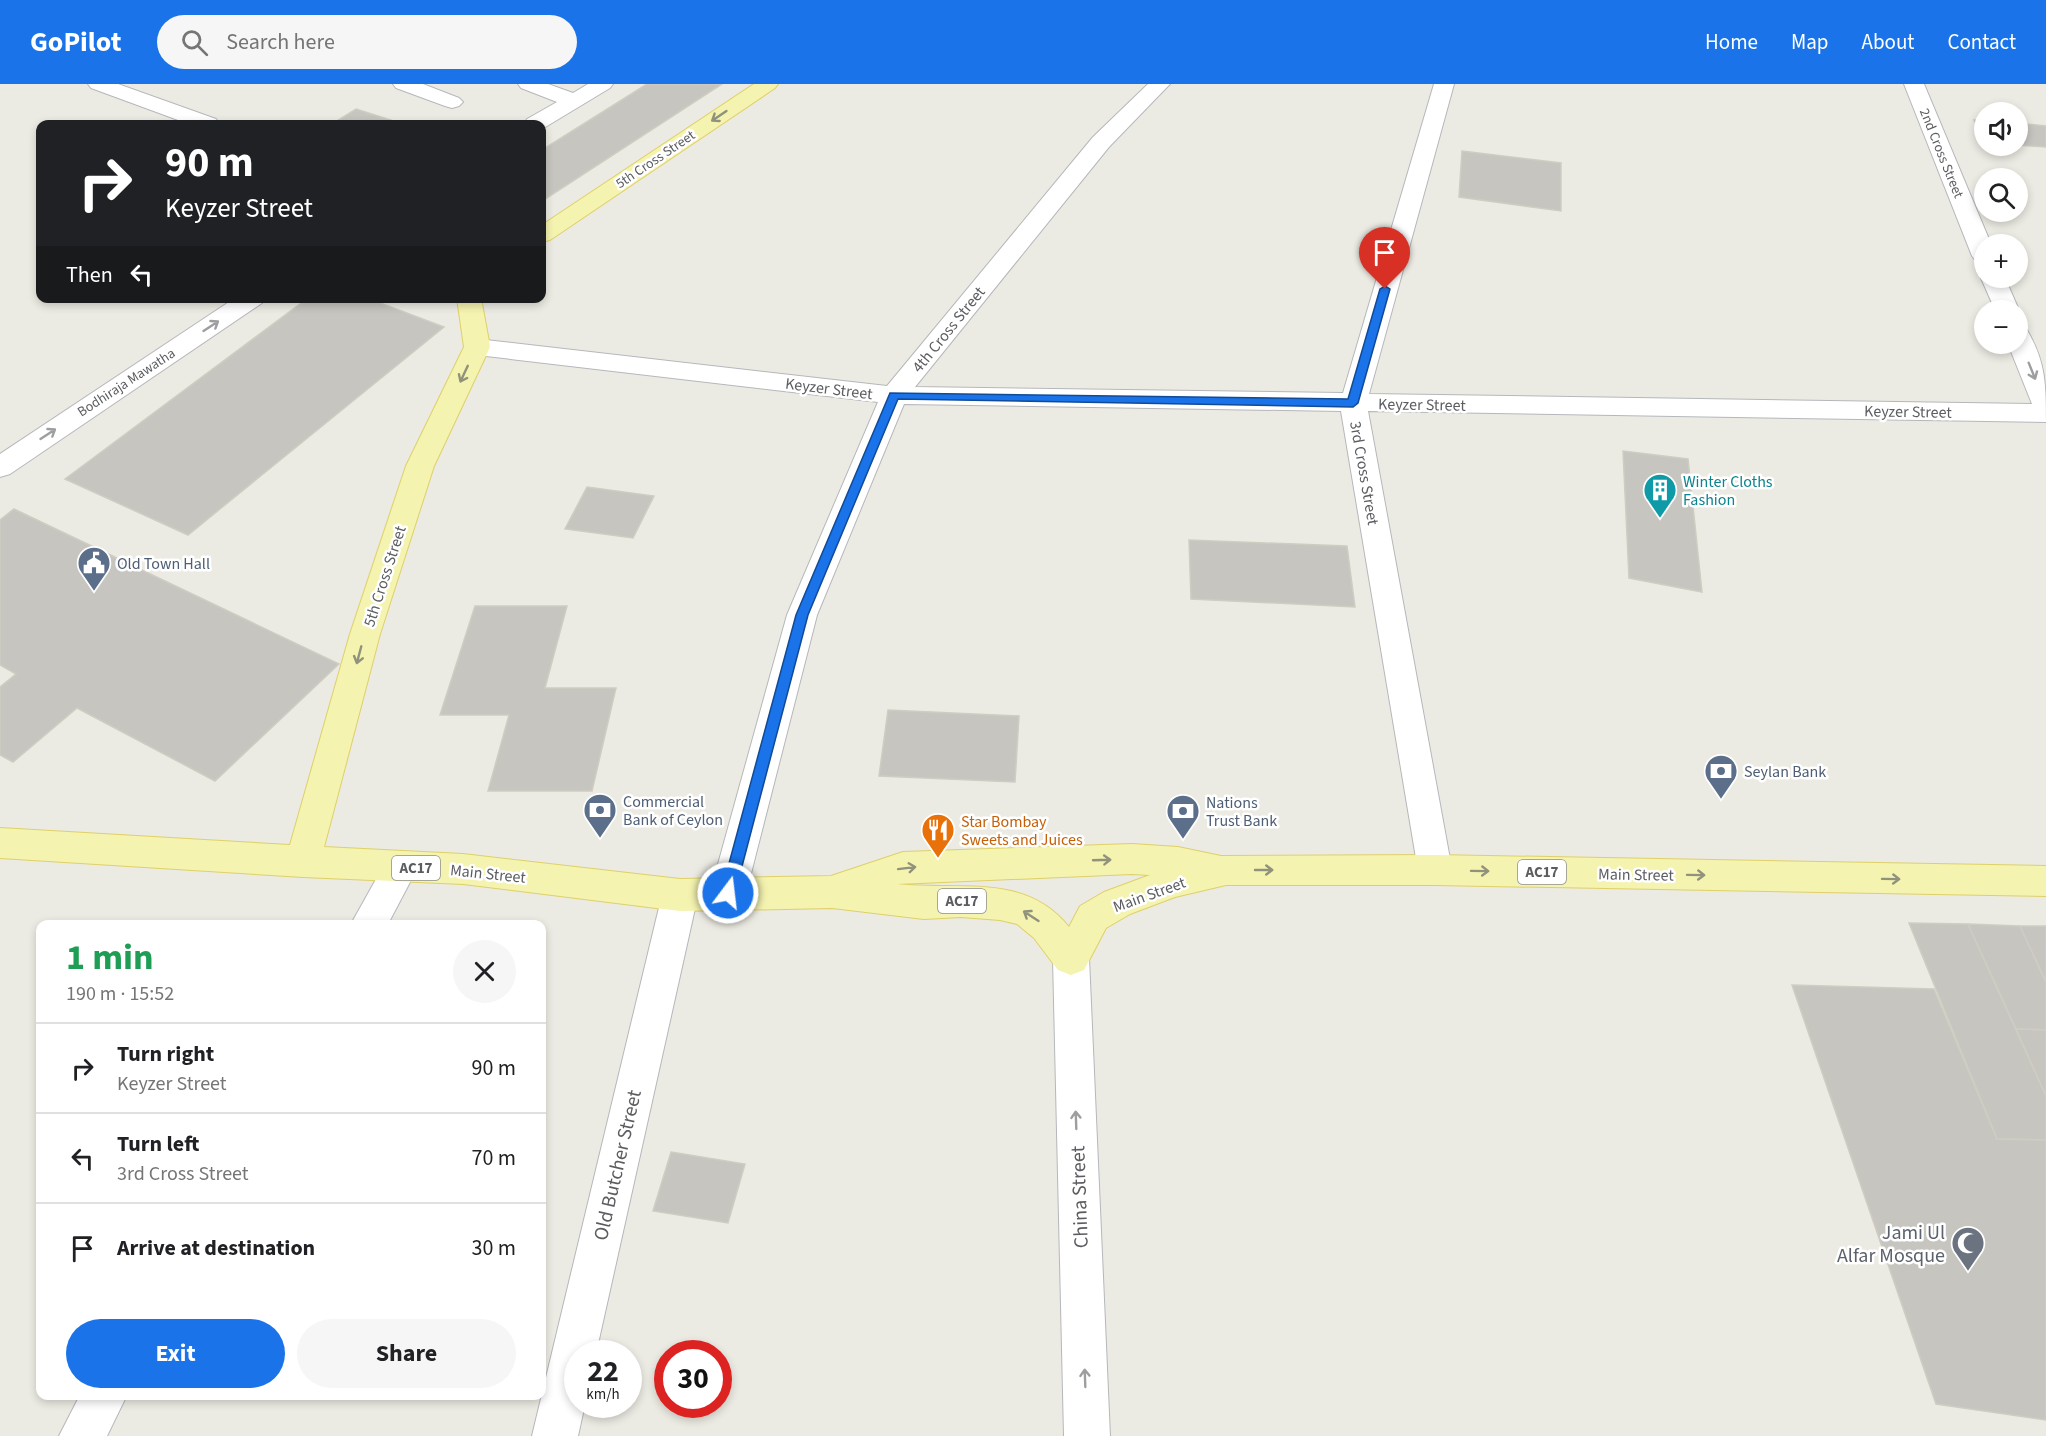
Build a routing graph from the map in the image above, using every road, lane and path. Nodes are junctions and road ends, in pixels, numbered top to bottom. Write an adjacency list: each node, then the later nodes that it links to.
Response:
1 (98, 84): 11 (street)
2 (403, 84): 10 (street)
3 (528, 84): 9 (street)
4 (603, 84): 9 (street)
5 (768, 84): 13 (main road, 5th Cross Street, one-way to 13)
6 (1160, 84): 19 (street, 4th Cross Street)
7 (1444, 84): 20 (street, 3rd Cross Street)
8 (1914, 84): 14 (street, 2nd Cross Street)
9 (575, 101): 12 (street)
10 (452, 102)
11 (197, 120)
12 (542, 120)
13 (546, 232)
14 (1975, 234)
15 (245, 303): 23 (street, Bodhiraja Mawatha, one-way to 15)
16 (470, 303): 17 (main road)
17 (477, 347): 19 (street, Keyzer Street); 25 (main road, 5th Cross Street, one-way to 25)
18 (2025, 354): 21 (street, one-way to 21)
19 (894, 395): 20 (street, Keyzer Street); 31 (street, 4th Cross Street)
20 (1353, 403): 22 (street, Keyzer Street); 28 (street, 3rd Cross Street)
21 (2046, 405)
22 (2046, 413)
23 (6, 455)
24 (0, 843): 25 (main road, Main Street / AC17)
25 (303, 862): 26 (main road, Main Street / AC17)
26 (401, 867): 32 (main road, Main Street / AC17); 33 (street)
27 (1226, 870): 28 (main road, Main Street / AC17, one-way to 28); 30 (main road, Main Street / AC17, one-way to 27); 34 (main road, Main Street / AC17)
28 (1435, 870): 29 (main road, Main Street / AC17, one-way to 29)
29 (2046, 881)
30 (832, 891): 31 (main road, Main Street / AC17); 34 (main road, Main Street / AC17, one-way to 30)
31 (728, 893): 32 (main road, Main Street / AC17)
32 (680, 895): 37 (street, Old Butcher Street)
33 (371, 920)
34 (1071, 958): 38 (street, China Street, one-way to 34)
35 (102, 1400): 36 (street)
36 (82, 1436)
37 (555, 1436)
38 (1086, 1436)

